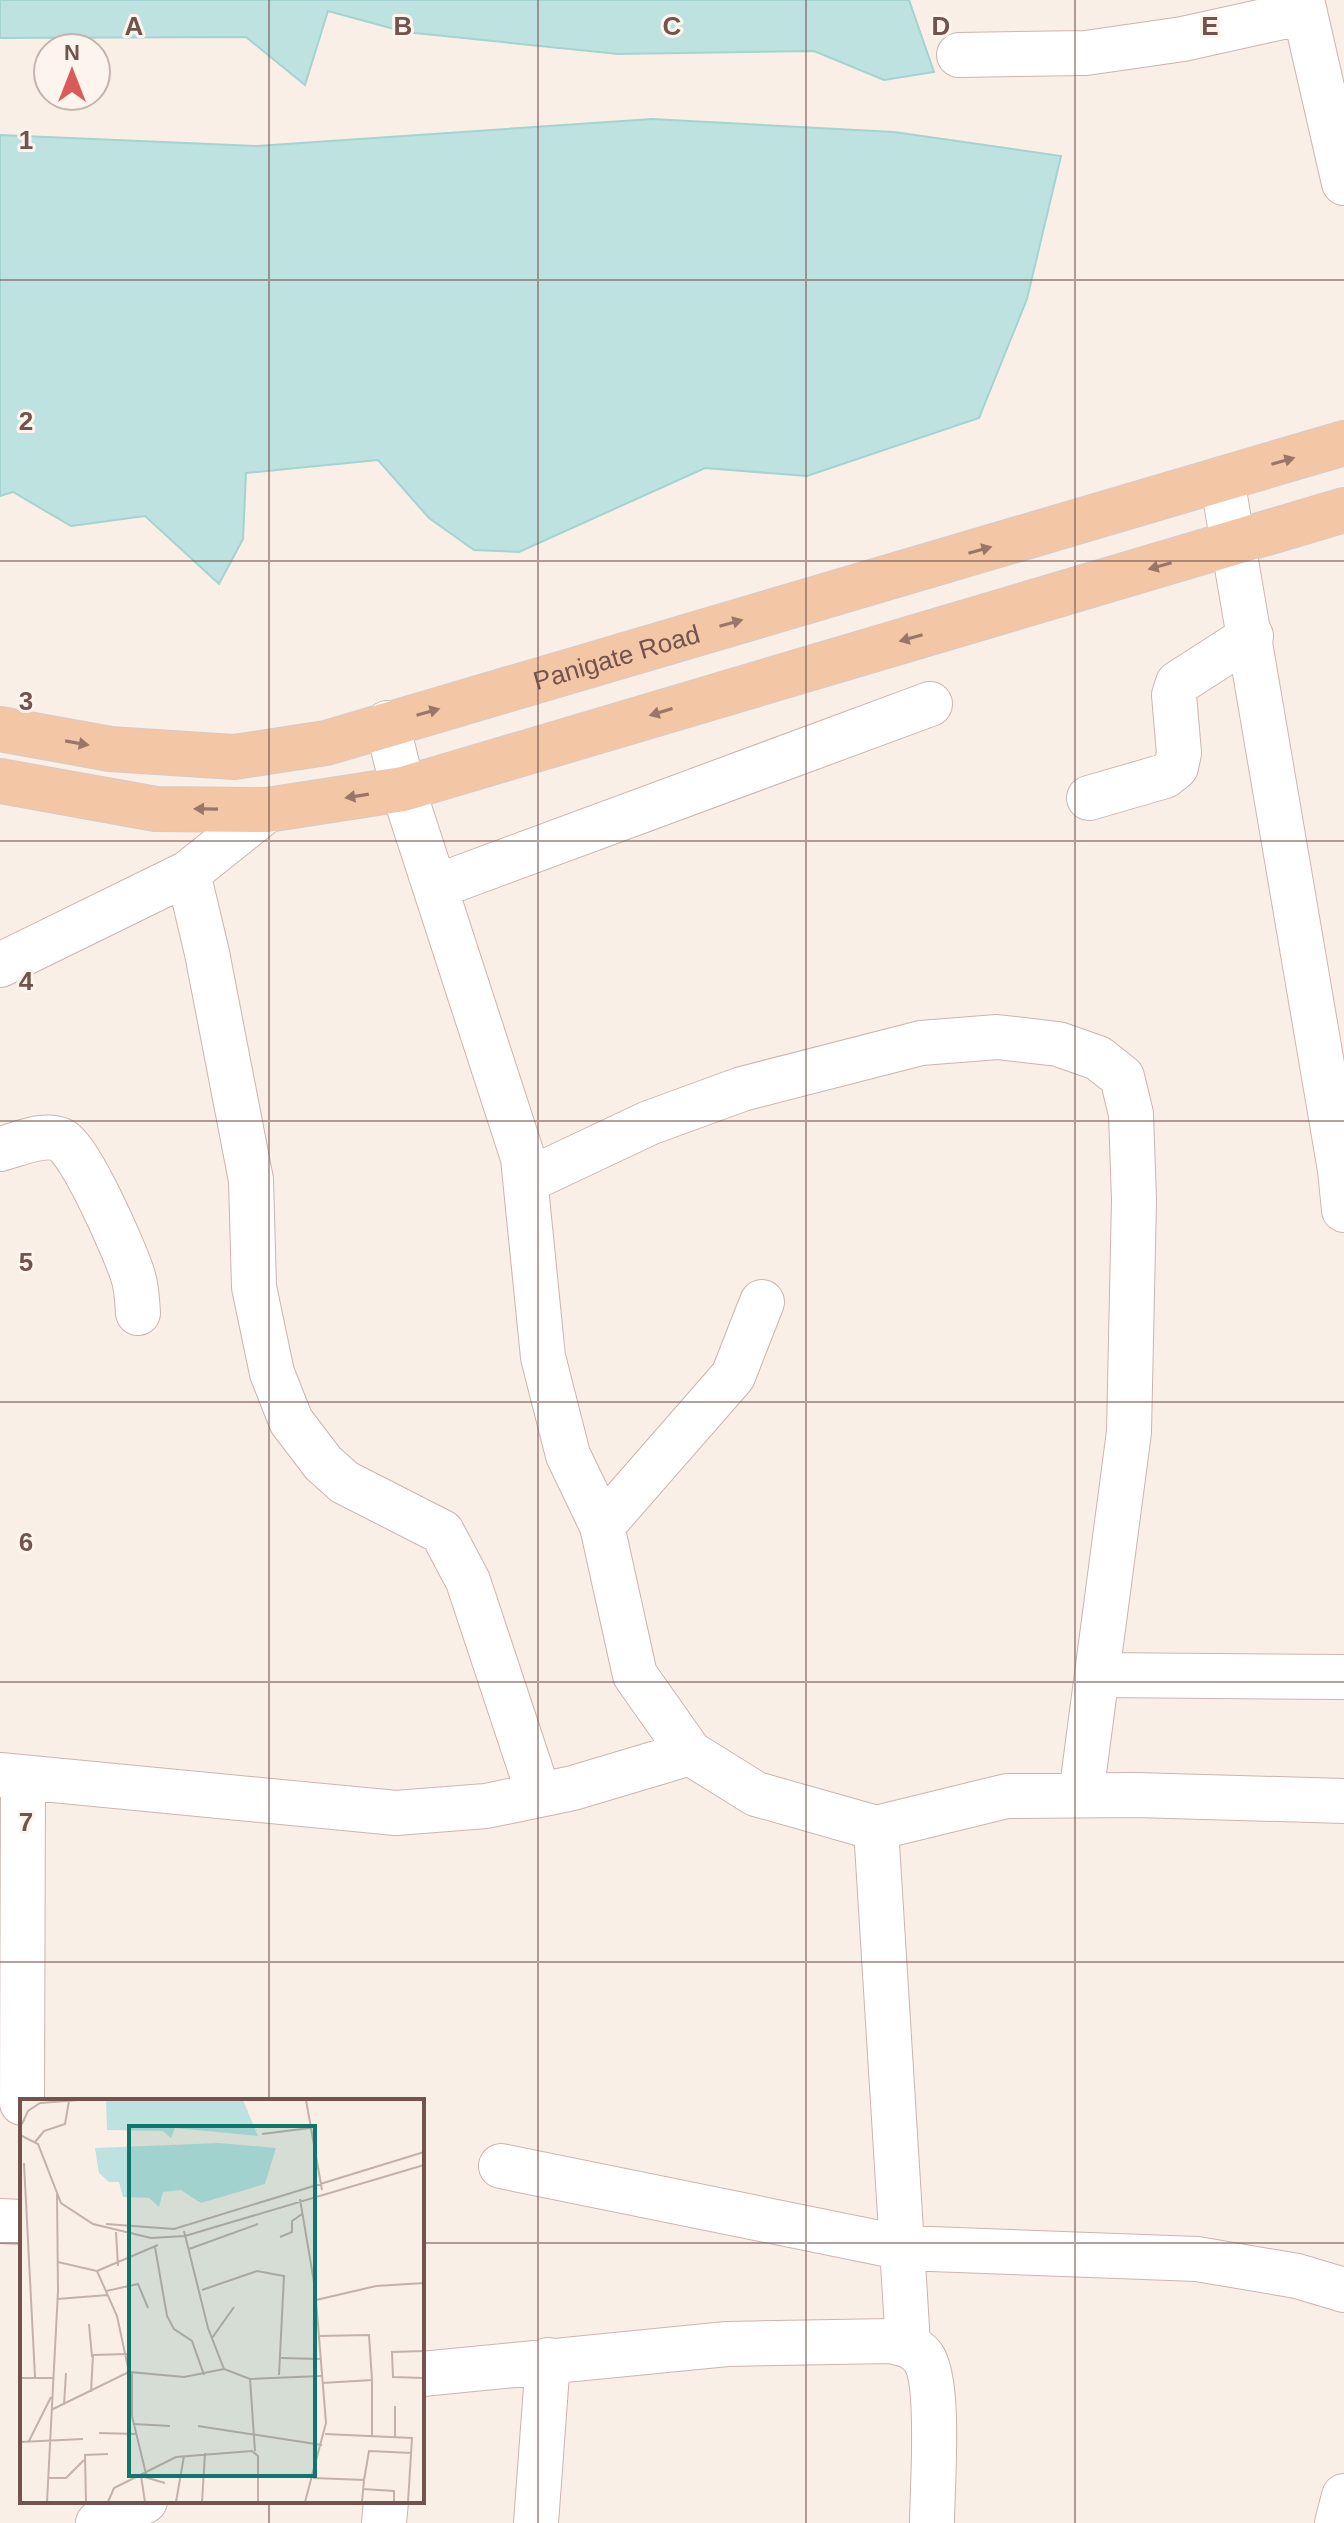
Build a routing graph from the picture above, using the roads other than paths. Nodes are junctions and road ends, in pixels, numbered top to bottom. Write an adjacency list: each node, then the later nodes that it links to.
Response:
1 (1304, 6): 2 (street); 3 (street)
2 (959, 55)
3 (1344, 183)
4 (1344, 443): 5 (main road, Panigate Road, one-way to 4)
5 (1222, 479): 7 (street); 10 (main road, Panigate Road, one-way to 5)
6 (1344, 510): 7 (main road)
7 (1235, 544): 8 (street); 13 (main road, one-way to 13)
8 (1251, 636): 14 (street); 21 (street)
9 (930, 704): 17 (street)
10 (387, 723): 11 (main road, Panigate Road, one-way to 10); 13 (street)
11 (0, 729)
12 (0, 781): 15 (main road, one-way to 12)
13 (403, 789): 15 (main road, one-way to 15); 17 (street)
14 (1089, 798)
15 (267, 810): 16 (street)
16 (188, 873): 18 (street); 29 (street)
17 (435, 887): 20 (street)
18 (0, 965)
19 (0, 1149): 23 (street)
20 (526, 1181): 24 (street); 25 (street)
21 (1344, 1210)
22 (762, 1302): 24 (street)
23 (138, 1313)
24 (602, 1526): 27 (street)
25 (1099, 1675): 26 (street); 30 (street)
26 (1344, 1677)
27 (690, 1753): 29 (street); 32 (street)
28 (12, 1776): 29 (street); 33 (street)
29 (539, 1795)
30 (1081, 1795): 31 (street); 32 (street)
31 (1344, 1801)
32 (876, 1828): 37 (street)
33 (22, 2099)
34 (501, 2166): 37 (street)
35 (0, 2221): 36 (street)
36 (20, 2222)
37 (904, 2248): 38 (street); 39 (street)
38 (1344, 2290)
39 (908, 2344): 40 (street); 46 (street)
40 (548, 2360): 41 (street); 45 (street)
41 (424, 2374)
42 (1344, 2496): 47 (street)
43 (386, 2503): 44 (street)
44 (384, 2523)
45 (536, 2523)
46 (932, 2523)
47 (1337, 2523)

